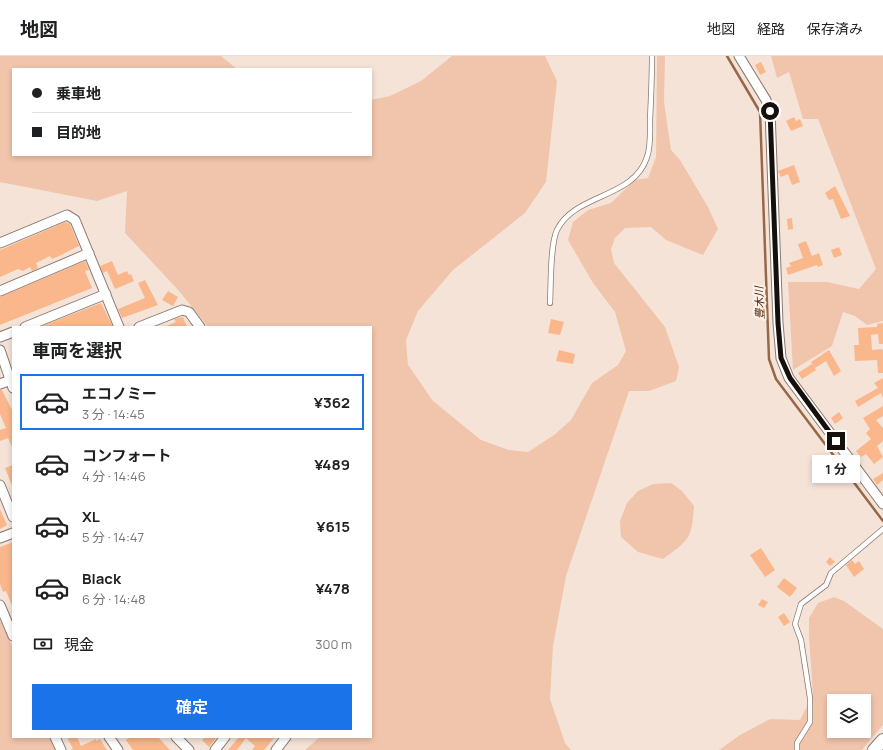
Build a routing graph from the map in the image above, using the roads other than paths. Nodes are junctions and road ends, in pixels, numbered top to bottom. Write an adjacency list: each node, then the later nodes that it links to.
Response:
1 (652, 56): 7 (lane)
2 (739, 56): 18 (street)
3 (0, 243): 4 (street)
4 (89, 253): 5 (street); 6 (street)
5 (0, 291)
6 (106, 294): 8 (street); 9 (street)
7 (550, 303)
8 (27, 326)
9 (119, 326)
10 (142, 326): 11 (street)
11 (199, 326)
12 (12, 332): 13 (street)
13 (0, 337)
14 (0, 350): 15 (street)
15 (12, 382): 16 (street)
16 (0, 384)
17 (0, 486): 19 (street)
18 (883, 504)
19 (12, 515)
20 (883, 529): 36 (lane)
21 (12, 533): 22 (street)
22 (0, 538)
23 (0, 605): 24 (street)
24 (12, 634)
25 (55, 738): 31 (street)
26 (110, 738): 32 (street)
27 (177, 738): 33 (street)
28 (224, 738): 34 (street)
29 (285, 738): 35 (street)
30 (883, 740): 37 (street)
31 (61, 750)
32 (118, 750)
33 (189, 750)
34 (215, 750)
35 (276, 750)
36 (797, 750)
37 (874, 750)

